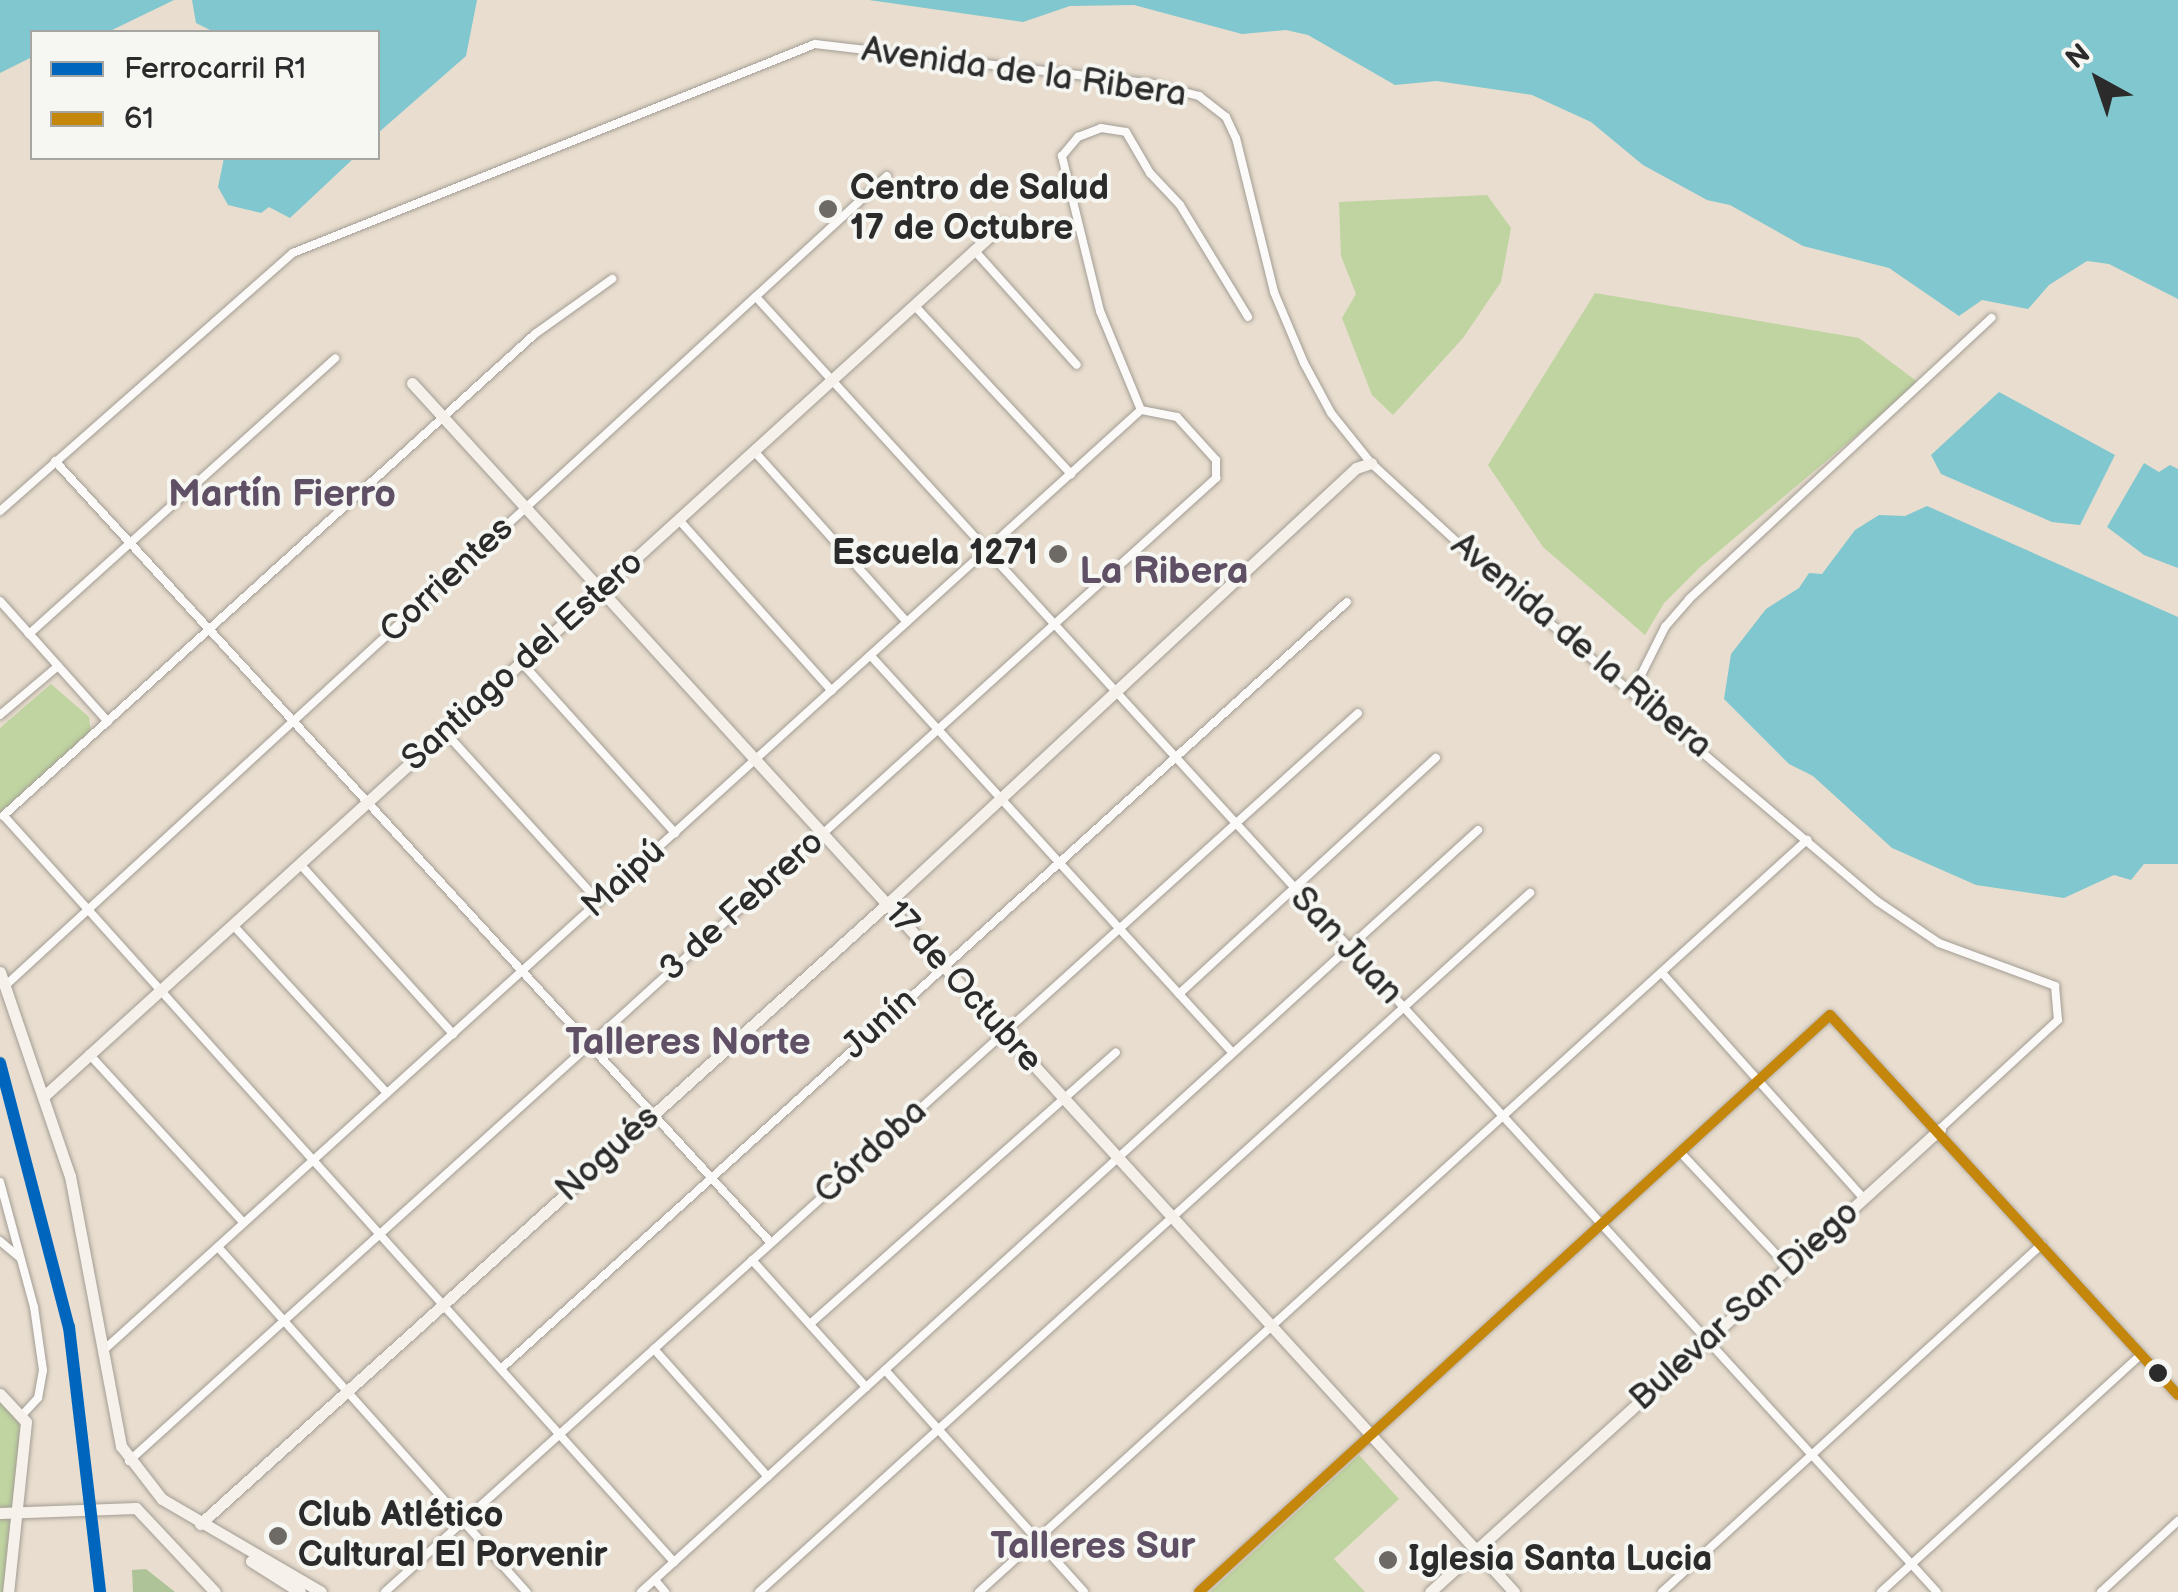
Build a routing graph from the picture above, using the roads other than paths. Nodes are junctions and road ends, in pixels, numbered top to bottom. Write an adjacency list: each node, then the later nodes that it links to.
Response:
1 (888, 176): 5 (street, Corrientes)
2 (1003, 224): 3 (street, Santiago del Estero)
3 (974, 250): 6 (street, Santiago del Estero); 10 (street)
4 (612, 279): 14 (street)
5 (757, 298): 11 (street, San Juan); 19 (street, Corrientes)
6 (914, 305): 11 (street, Santiago del Estero); 18 (street)
7 (1248, 317): 13 (street)
8 (1992, 318): 35 (street)
9 (335, 358): 22 (street)
10 (1077, 364)
11 (832, 380): 15 (street, Santiago del Estero); 23 (street, San Juan)
12 (412, 383): 14 (street, 17 de Octubre)
13 (1141, 410): 18 (street, Maipú); 28 (street, 3 de Febrero)
14 (445, 417): 19 (street, 17 de Octubre); 29 (street)
15 (754, 451): 21 (street, Santiago del Estero); 27 (street)
16 (55, 461): 17 (street, Avenida de la Ribera); 20 (street, Avenida de la Ribera); 22 (street)
17 (1371, 462): 35 (street, Avenida de la Ribera); 36 (street, Nogués)
18 (1071, 474): 23 (street, Maipú)
19 (526, 508): 24 (street, 17 de Octubre); 39 (street, Corrientes)
20 (0, 511)
21 (679, 520): 24 (street, Santiago del Estero); 34 (street)
22 (132, 544): 29 (street); 30 (street)
23 (986, 551): 27 (street, Maipú); 28 (street, San Juan)
24 (600, 592): 32 (street, Santiago del Estero); 45 (street, 17 de Octubre)
25 (0, 601): 30 (street)
26 (1347, 602): 43 (street, Junín)
27 (907, 622): 31 (street, Maipú)
28 (1053, 625): 36 (street, San Juan); 41 (street, 3 de Febrero)
29 (210, 630): 39 (street); 40 (street)
30 (30, 634): 33 (street)
31 (870, 656): 34 (street, Maipú); 41 (street)
32 (522, 663): 42 (street, Santiago del Estero); 51 (street)
33 (58, 666): 38 (street); 40 (street)
34 (832, 691): 45 (street, Maipú)
35 (1633, 691): 53 (street, Avenida de la Ribera)
36 (1114, 692): 43 (street, San Juan); 46 (street, Nogués)
37 (1358, 713): 49 (street, Córdoba)
38 (0, 715)
39 (294, 721): 47 (street); 60 (street, Corrientes)
40 (108, 722): 48 (street)
41 (938, 730): 46 (street); 52 (street, 3 de Febrero)
42 (445, 732): 47 (street, Santiago del Estero); 58 (street)
43 (1173, 757): 49 (street, San Juan); 54 (street, Junín)
44 (1436, 758): 56 (street)
45 (756, 760): 51 (street, Maipú); 52 (street, 17 de Octubre)
46 (1000, 798): 54 (street); 59 (street, Nogués)
47 (368, 802): 55 (street, Santiago del Estero); 65 (street)
48 (2, 818): 60 (street)
49 (1234, 825): 56 (street, San Juan); 62 (street, Córdoba)
50 (1478, 830): 63 (street)
51 (675, 833): 58 (street, Maipú)
52 (823, 834): 59 (street, 17 de Octubre); 75 (street, 3 de Febrero)
53 (1806, 840): 67 (street); 72 (street, Avenida de la Ribera)
54 (1058, 862): 62 (street); 64 (street, Junín)
55 (300, 864): 61 (street, Santiago del Estero); 74 (street)
56 (1295, 891): 63 (street, San Juan); 70 (street)
57 (1530, 893): 71 (street)
58 (599, 902): 65 (street, Maipú)
59 (887, 904): 64 (street, 17 de Octubre); 83 (street, Nogués)
60 (87, 911): 68 (street, Corrientes); 69 (street)
61 (233, 924): 69 (street, Santiago del Estero); 80 (street)
62 (1119, 928): 70 (street); 73 (street, Córdoba)
63 (1347, 948): 71 (street, San Juan); 77 (street)
64 (944, 966): 73 (street, 17 de Octubre); 89 (street, Junín)
65 (522, 971): 74 (street, Maipú); 75 (street)
66 (0, 972): 68 (street)
67 (1662, 974): 79 (street); 84 (street)
68 (6, 985): 81 (street)
69 (162, 989): 78 (street, Santiago del Estero); 88 (street)
70 (1179, 994): 77 (street)
71 (1400, 1005): 84 (street, San Juan); 92 (street)
72 (2058, 1020): 85 (street, Bulevar San Diego)
73 (1004, 1032): 82 (street, 17 de Octubre); 97 (street, Córdoba)
74 (452, 1034): 80 (street, Maipú)
75 (590, 1044): 83 (street); 95 (street, 3 de Febrero)
76 (1116, 1052): 82 (street)
77 (1232, 1052): 87 (street)
78 (89, 1054): 81 (street, Santiago del Estero); 93 (street)
79 (1758, 1080): 85 (street); 86 (street); 91 (street)
80 (387, 1093): 88 (street, Maipú)
81 (44, 1097): 108 (street)
82 (1064, 1098): 87 (street, 17 de Octubre); 105 (street)
83 (653, 1113): 89 (street); 103 (street, Nogués)
84 (1504, 1118): 94 (street, San Juan); 106 (street)
85 (1940, 1129): 91 (street, Bulevar San Diego); 98 (street)
86 (1680, 1152): 94 (street); 102 (street)
87 (1118, 1157): 92 (street, 17 de Octubre); 112 (street)
88 (316, 1158): 93 (street, Maipú); 95 (street)
89 (711, 1177): 97 (street); 111 (street, Junín)
90 (0, 1182): 100 (street)
91 (1863, 1198): 102 (street, Bulevar San Diego)
92 (1170, 1215): 106 (street, 17 de Octubre); 118 (street)
93 (244, 1223): 99 (street, Maipú)
94 (1598, 1227): 107 (street, San Juan); 120 (street)
95 (383, 1231): 103 (street); 104 (street, 3 de Febrero)
96 (0, 1241): 100 (street)
97 (771, 1243): 101 (street, Córdoba)
98 (2042, 1244): 110 (street); 121 (street)
99 (218, 1247): 104 (street); 108 (street, Maipú)
100 (20, 1258): 117 (street)
101 (752, 1260): 105 (street); 109 (street, Córdoba)
102 (1788, 1267): 107 (street, Bulevar San Diego)
103 (445, 1301): 111 (street); 114 (street, Nogués)
104 (284, 1322): 114 (street); 122 (street, 3 de Febrero)
105 (810, 1324): 113 (street)
106 (1273, 1328): 120 (street, 17 de Octubre); 130 (street)
107 (1708, 1340): 121 (street, San Juan); 131 (street, Bulevar San Diego)
108 (106, 1348): 122 (street)
109 (654, 1349): 119 (street, Córdoba); 123 (street)
110 (2141, 1355): 116 (street); 133 (street)
111 (503, 1366): 119 (street)
112 (885, 1370): 113 (street); 118 (street)
113 (866, 1386): 123 (street)
114 (345, 1389): 126 (street); 128 (street, Nogués)
115 (0, 1394): 117 (street)
116 (2178, 1395)
117 (24, 1413): 124 (street)
118 (937, 1429): 130 (street); 143 (street)
119 (561, 1433): 126 (street, Córdoba); 132 (street)
120 (1371, 1435): 131 (street, 17 de Octubre); 146 (street)
121 (1812, 1455): 133 (street, San Juan); 149 (street)
122 (129, 1460): 128 (street)
123 (768, 1476): 132 (street)
124 (15, 1514): 125 (street); 135 (street); 136 (street)
125 (0, 1516)
126 (463, 1521): 139 (street, Córdoba); 140 (street)
127 (2178, 1522): 152 (street)
128 (200, 1524): 129 (street)
129 (216, 1534): 137 (street); 138 (street)
130 (1037, 1540): 144 (street); 145 (street)
131 (1476, 1550): 147 (street, Bulevar San Diego); 148 (street, 17 de Octubre)
132 (674, 1562): 134 (street)
133 (1912, 1564): 150 (street); 151 (street, San Juan)
134 (654, 1580): 141 (street); 142 (street)
135 (8, 1592)
136 (216, 1592)
137 (300, 1592)
138 (321, 1592)
139 (384, 1592)
140 (527, 1592)
141 (641, 1592)
142 (666, 1592)
143 (759, 1592)
144 (979, 1592)
145 (1084, 1592)
146 (1199, 1592)
147 (1430, 1592)
148 (1514, 1592)
149 (1662, 1592)
150 (1881, 1592)
151 (1937, 1592)
152 (2101, 1592)

